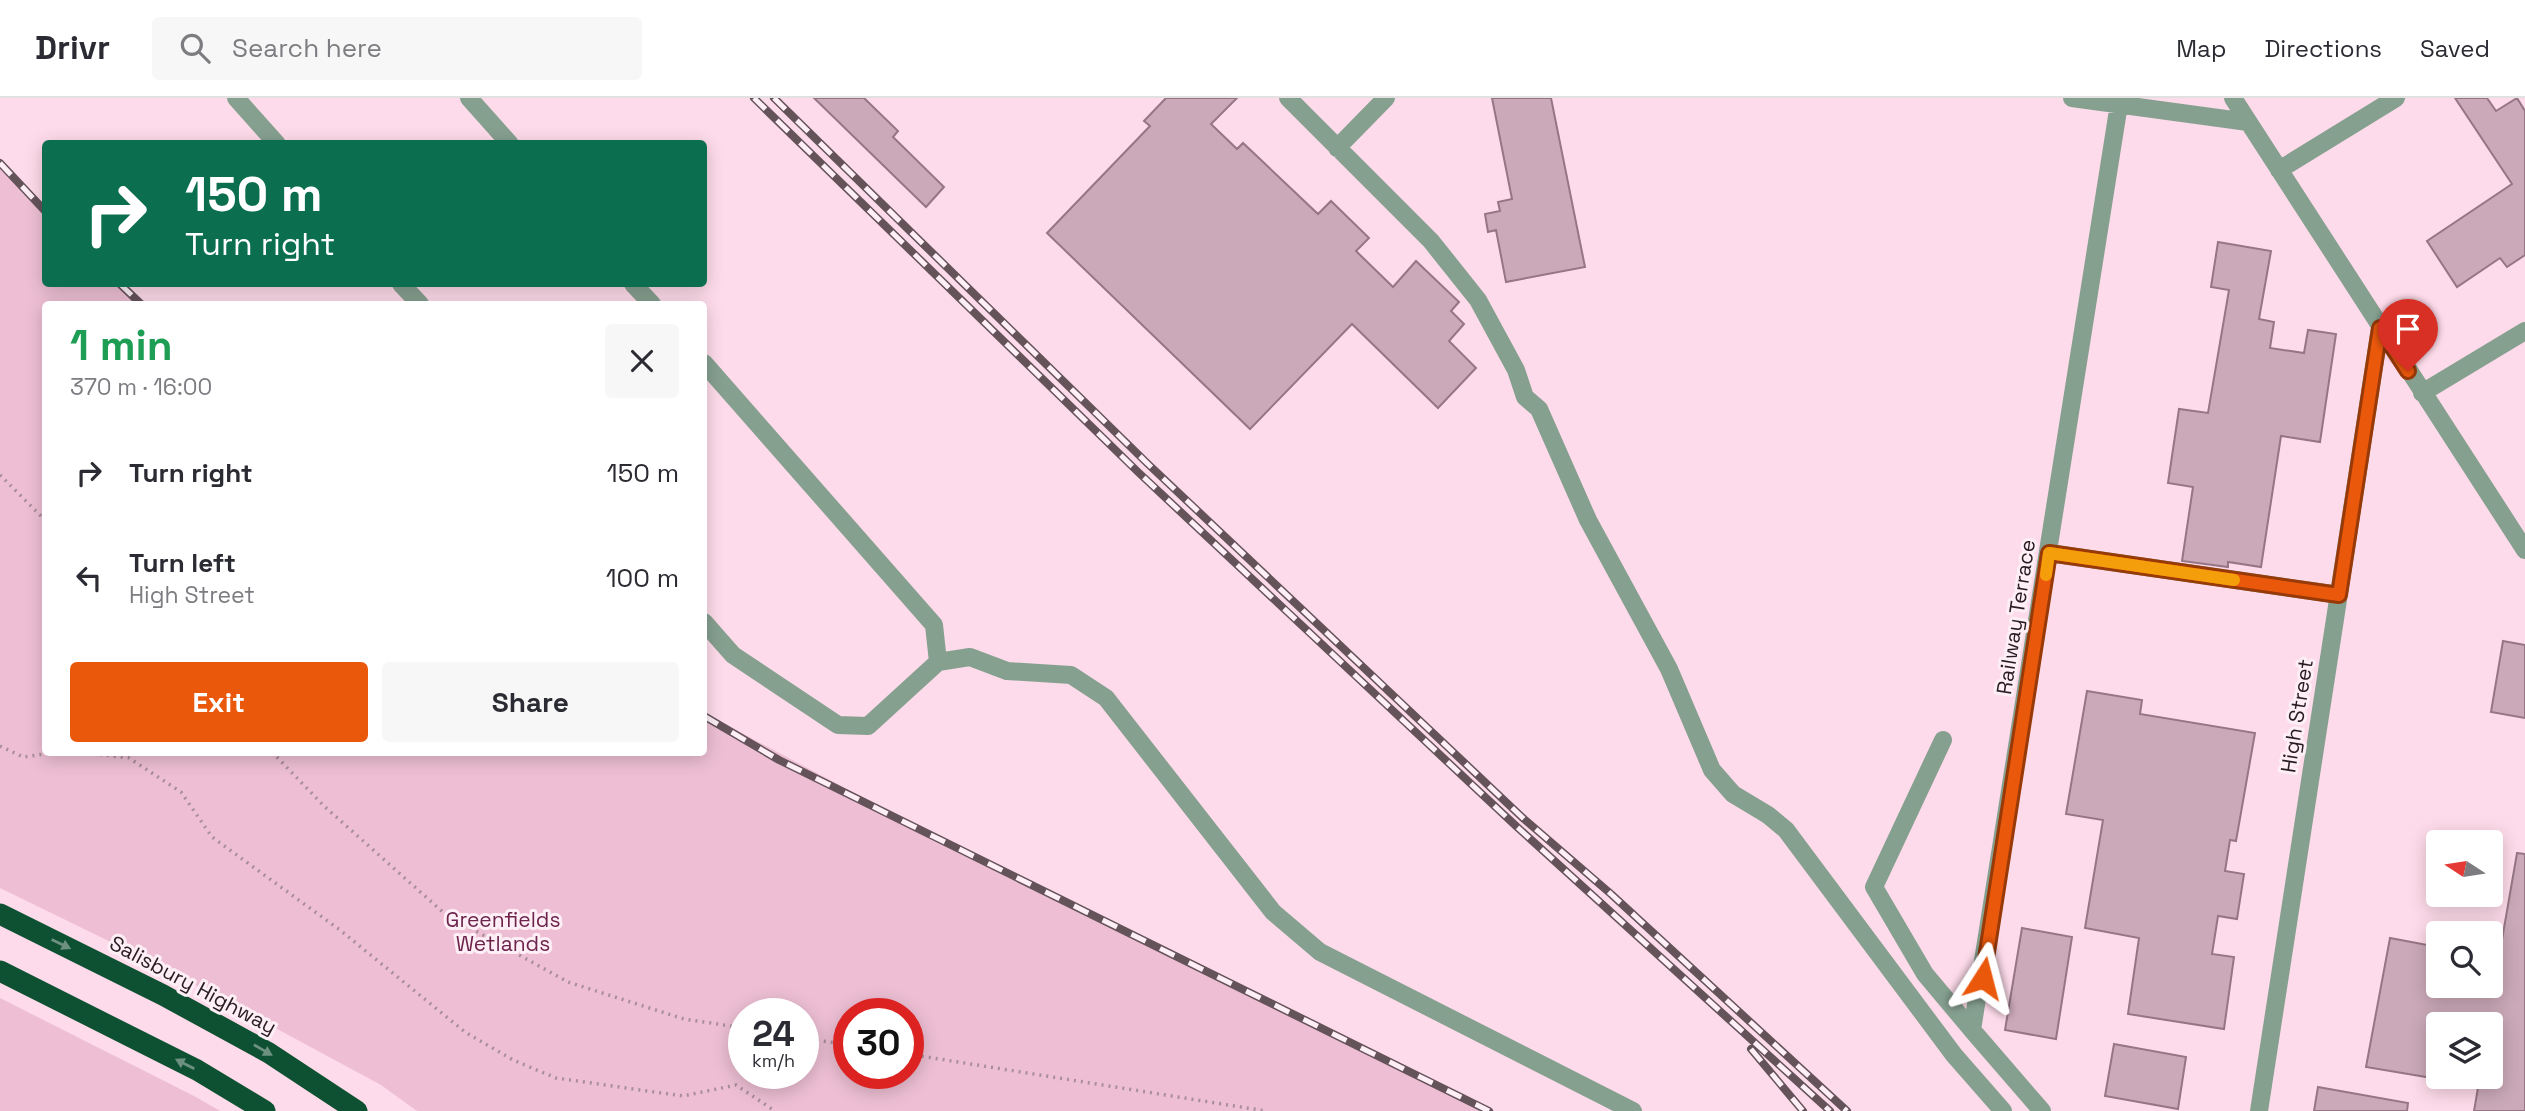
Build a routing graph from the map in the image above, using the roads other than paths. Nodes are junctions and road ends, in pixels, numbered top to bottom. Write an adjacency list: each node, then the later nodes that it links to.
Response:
1 (236, 98): 10 (street)
2 (470, 98): 11 (street)
3 (1288, 98): 12 (street)
4 (1386, 98): 12 (street)
5 (2072, 98): 8 (street)
6 (2232, 98): 9 (street)
7 (2396, 98): 13 (street)
8 (2119, 104): 9 (street); 23 (street, Railway Terrace)
9 (2248, 122): 13 (street)
10 (273, 140)
11 (507, 140)
12 (1337, 148): 34 (street)
13 (2279, 170): 18 (street)
14 (404, 287): 16 (street)
15 (636, 287): 17 (street)
16 (417, 301)
17 (649, 301)
18 (2380, 328): 21 (street); 24 (street, High Street)
19 (2525, 331): 21 (street)
20 (707, 366): 26 (street)
21 (2422, 393): 22 (street)
22 (2525, 550)
23 (2049, 553): 24 (street); 30 (street, Railway Terrace)
24 (2339, 595): 36 (street, High Street)
25 (707, 625): 26 (street)
26 (938, 662): 33 (street)
27 (1943, 740): 30 (street)
28 (0, 914): 32 (highway, Salisbury Highway, one-way to 32)
29 (0, 971): 31 (highway, one-way to 29)
30 (1972, 1030): 35 (street)
31 (265, 1111)
32 (357, 1111)
33 (1633, 1111)
34 (2003, 1111)
35 (2042, 1111)
36 (2259, 1111)

